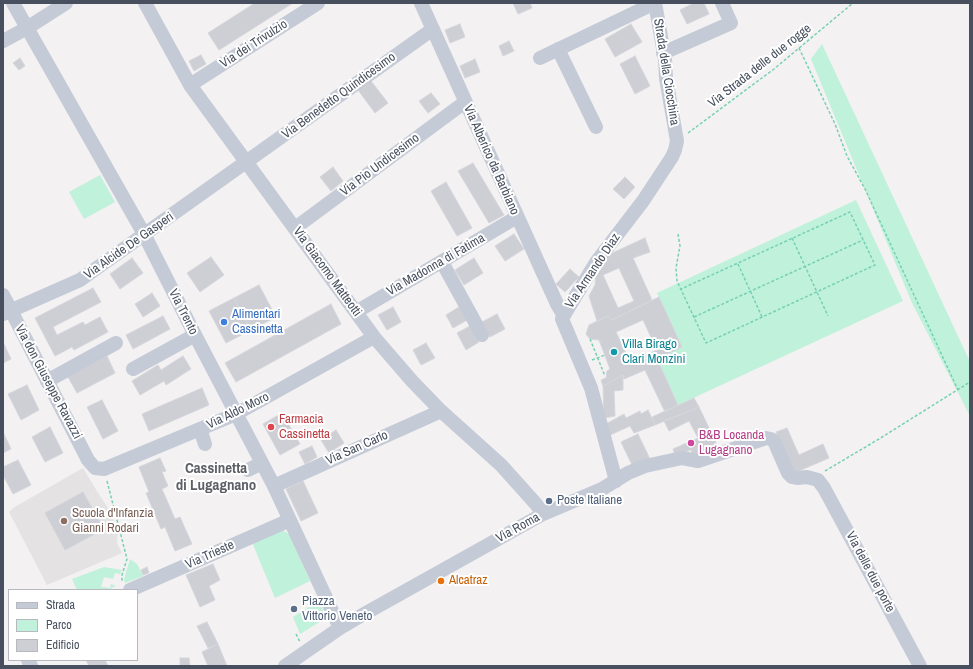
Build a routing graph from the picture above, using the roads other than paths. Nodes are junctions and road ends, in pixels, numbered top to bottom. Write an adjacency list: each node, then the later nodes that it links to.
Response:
1 (13, 3): 8 (street, Via Trento)
2 (66, 3): 8 (street)
3 (146, 3): 14 (street, Via Giacomo Matteotti)
4 (318, 3): 14 (street, Via dei Trivulzio)
5 (421, 3): 9 (street, Via Alberico da Barbiano)
6 (655, 3): 11 (street); 12 (street, Strada della Ciocchina)
7 (722, 3): 12 (street)
8 (27, 28): 10 (street); 21 (street, Via Trento)
9 (433, 29): 15 (street, Via Alberico da Barbiano); 18 (street, Via Benedetto Quindicesimo)
10 (3, 41)
11 (558, 49): 13 (street); 16 (street)
12 (663, 52): 17 (street, Strada della Ciocchina)
13 (540, 58)
14 (190, 85): 18 (street, Via Giacomo Matteotti)
15 (465, 102): 19 (street, Via Alberico da Barbiano); 20 (street, Via Pio Undicesimo)
16 (596, 127)
17 (677, 141): 26 (street, Via Armando Diaz)
18 (246, 163): 20 (street, Via Giacomo Matteotti); 21 (street, Via Alcide De Gasperi)
19 (517, 217): 22 (street, Via Madonna di Fatima); 26 (street, Via Alberico da Barbiano)
20 (294, 228): 25 (street, Via Giacomo Matteotti)
21 (144, 234): 24 (street, Via Alcide De Gasperi); 28 (street, Via Trento)
22 (442, 262): 25 (street, Via Madonna di Fatima); 27 (street)
23 (3, 295): 24 (street, Via don Giuseppe Ravazzi)
24 (7, 312): 32 (street, Via don Giuseppe Ravazzi)
25 (356, 312): 29 (street, Via Giacomo Matteotti)
26 (564, 314): 41 (street, Via Armando Diaz)
27 (482, 335)
28 (195, 336): 31 (street); 34 (street, Via Trento)
29 (374, 337): 33 (street, Via Giacomo Matteotti); 34 (street, Via Aldo Moro)
30 (116, 343): 32 (street)
31 (133, 369)
32 (47, 381): 38 (street, Via don Giuseppe Ravazzi)
33 (441, 411): 42 (street, Via San Carlo); 43 (street, Via Giacomo Matteotti)
34 (236, 414): 35 (street, Via Aldo Moro); 37 (street, Via Trento)
35 (200, 429): 36 (street); 38 (street, Via Aldo Moro)
36 (205, 444)
37 (262, 463): 39 (street); 42 (street, Via Trento)
38 (98, 470)
39 (248, 470)
40 (818, 480): 41 (street, Via Roma); 48 (street, Via delle due porte)
41 (616, 481): 43 (street, Via Roma)
42 (274, 486): 44 (street, Via Trento)
43 (543, 514): 46 (street, Via Roma)
44 (290, 520): 45 (street, Via Trieste); 46 (street, Via Trento)
45 (126, 588)
46 (340, 628): 47 (street, Via Roma)
47 (285, 666)
48 (920, 666)

